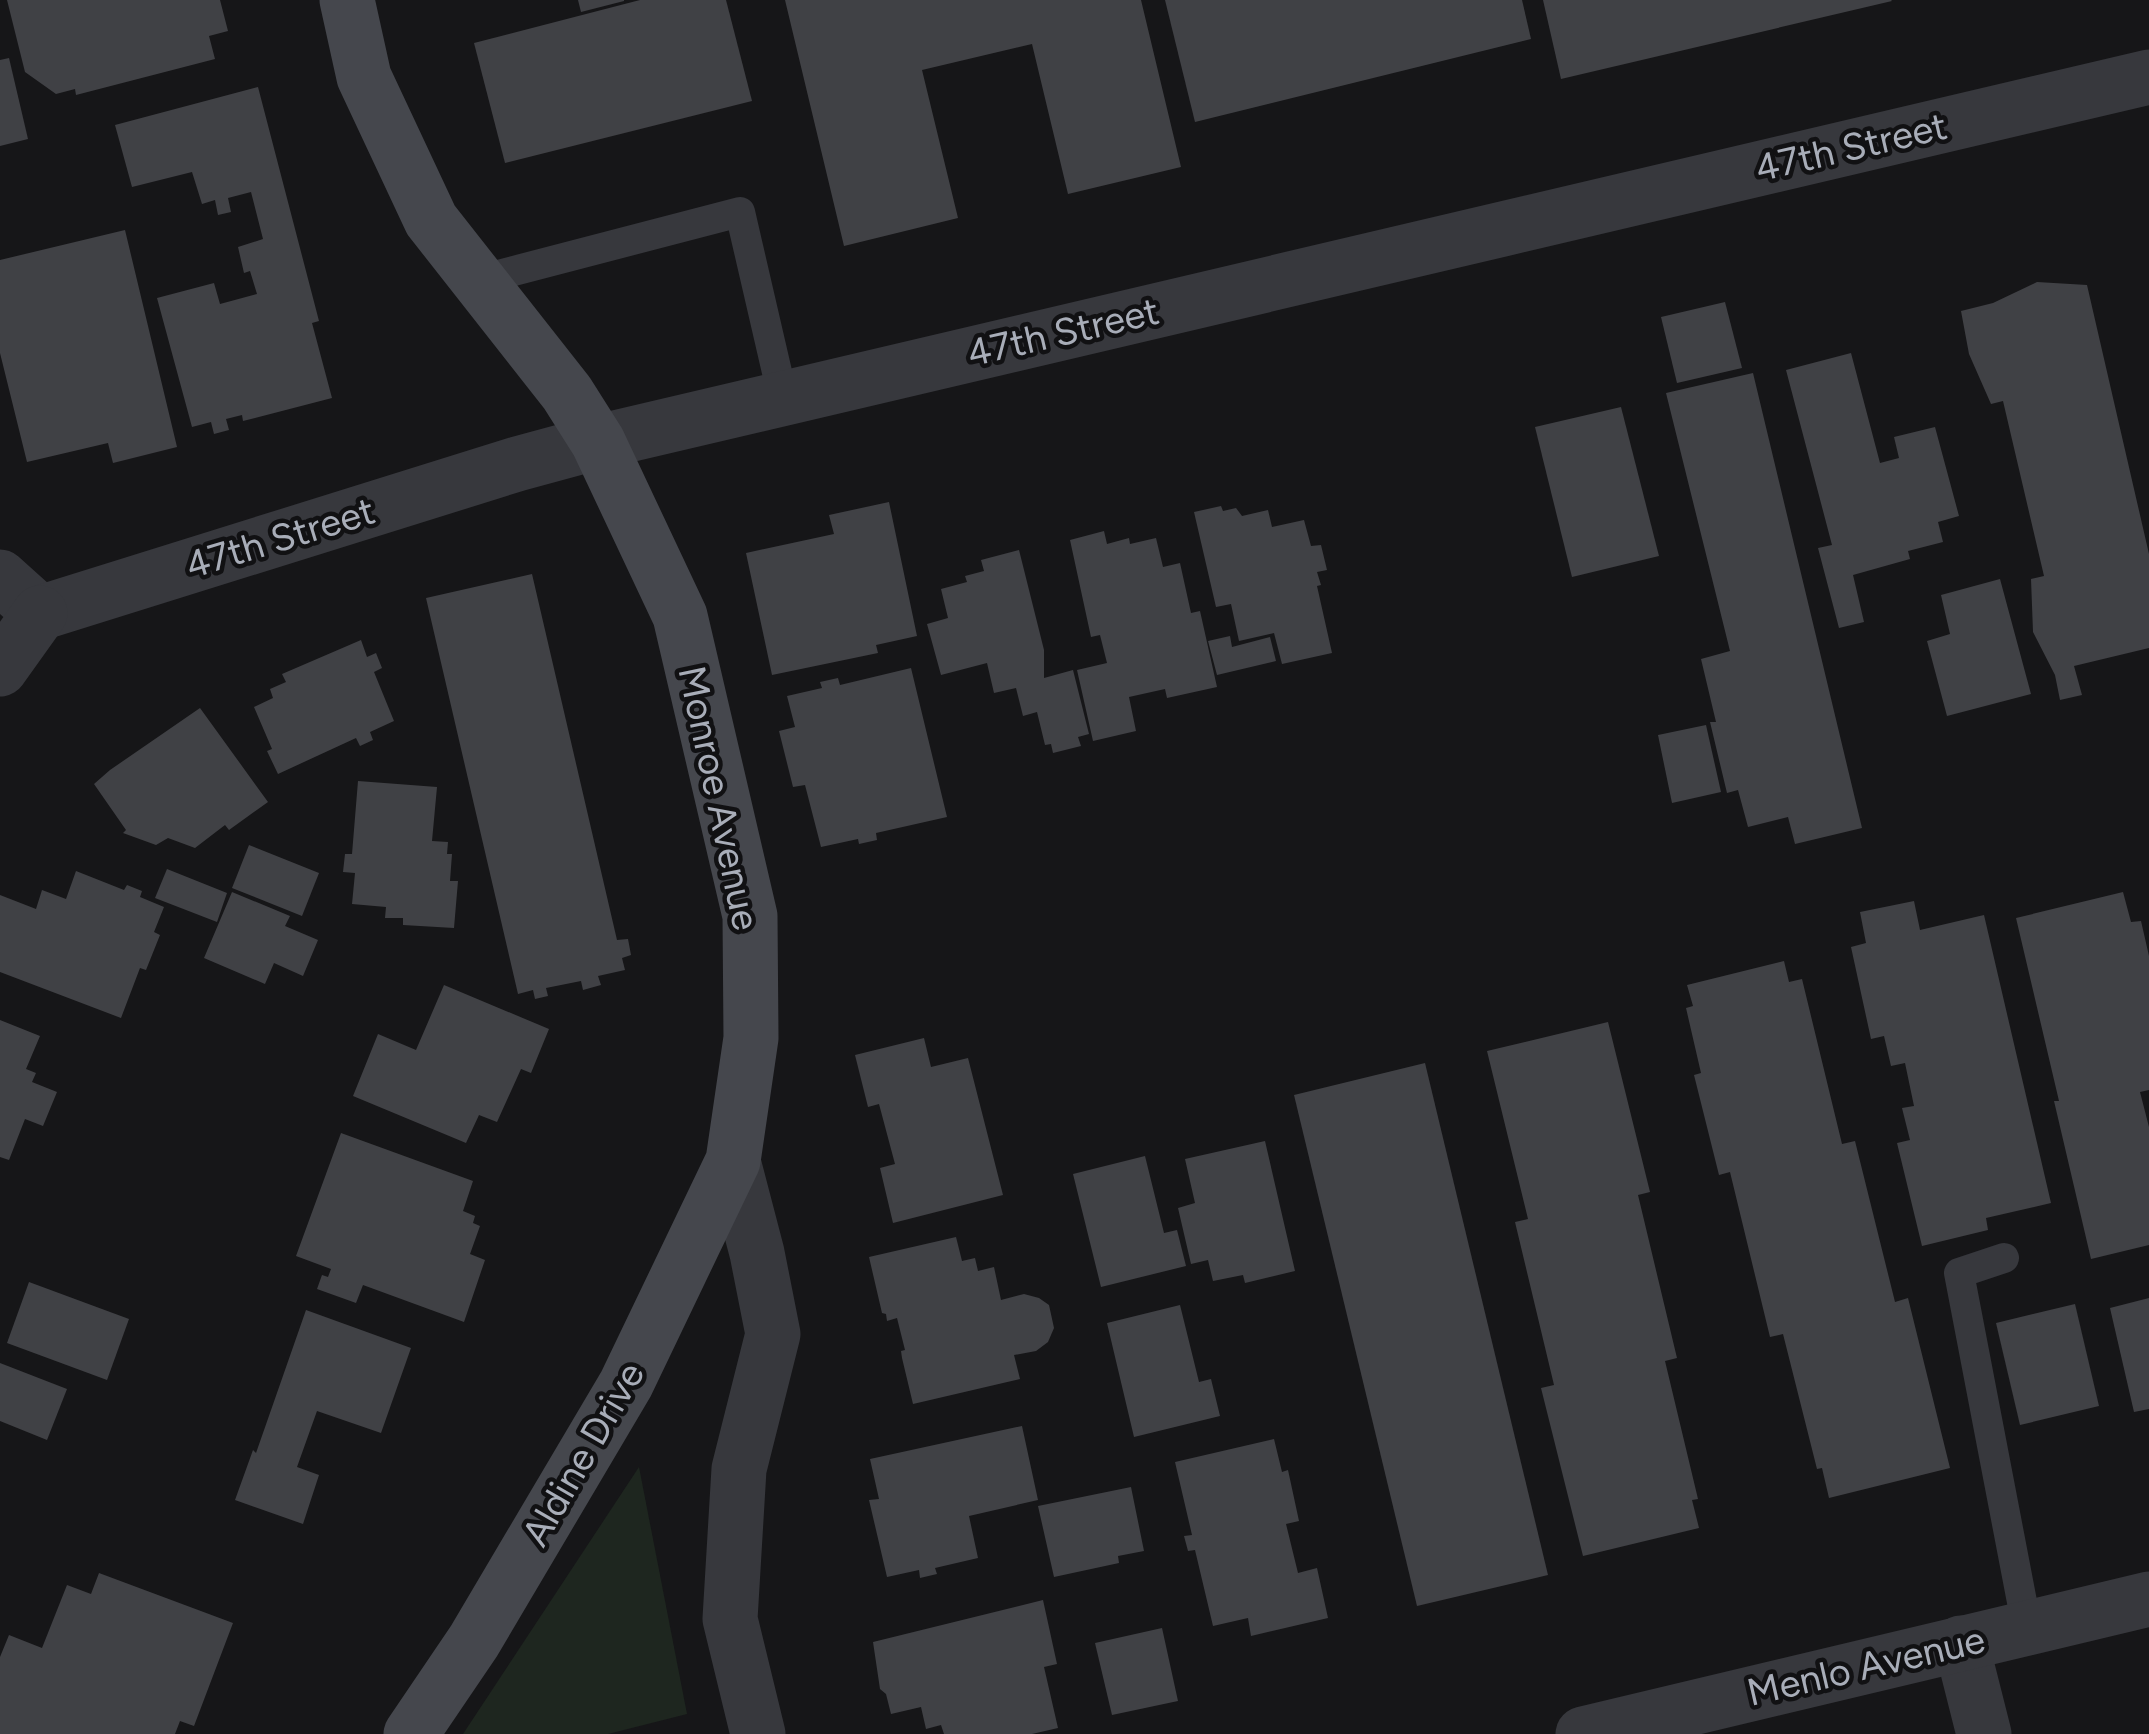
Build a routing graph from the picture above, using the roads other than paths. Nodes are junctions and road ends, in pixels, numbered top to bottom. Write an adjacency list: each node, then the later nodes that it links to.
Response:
1 (347, 0): 3 (main road, Monroe Avenue)
2 (2149, 77): 4 (street, 47th Street)
3 (479, 280): 4 (lane); 5 (main road, Monroe Avenue)
4 (784, 398): 5 (street, 47th Street)
5 (598, 442): 7 (street, 47th Street); 9 (main road, Monroe Avenue)
6 (0, 577): 7 (street)
7 (40, 614): 8 (street)
8 (0, 669)
9 (733, 1161): 14 (main road, Aldine Drive); 15 (street, Monroe Avenue)
10 (2004, 1258): 12 (lane)
11 (2149, 1598): 12 (street, Menlo Avenue)
12 (2027, 1628): 13 (street, Menlo Avenue)
13 (1961, 1643): 16 (street, Menlo Avenue); 17 (street)
14 (410, 1734)
15 (758, 1734)
16 (1583, 1734)
17 (1984, 1734)

